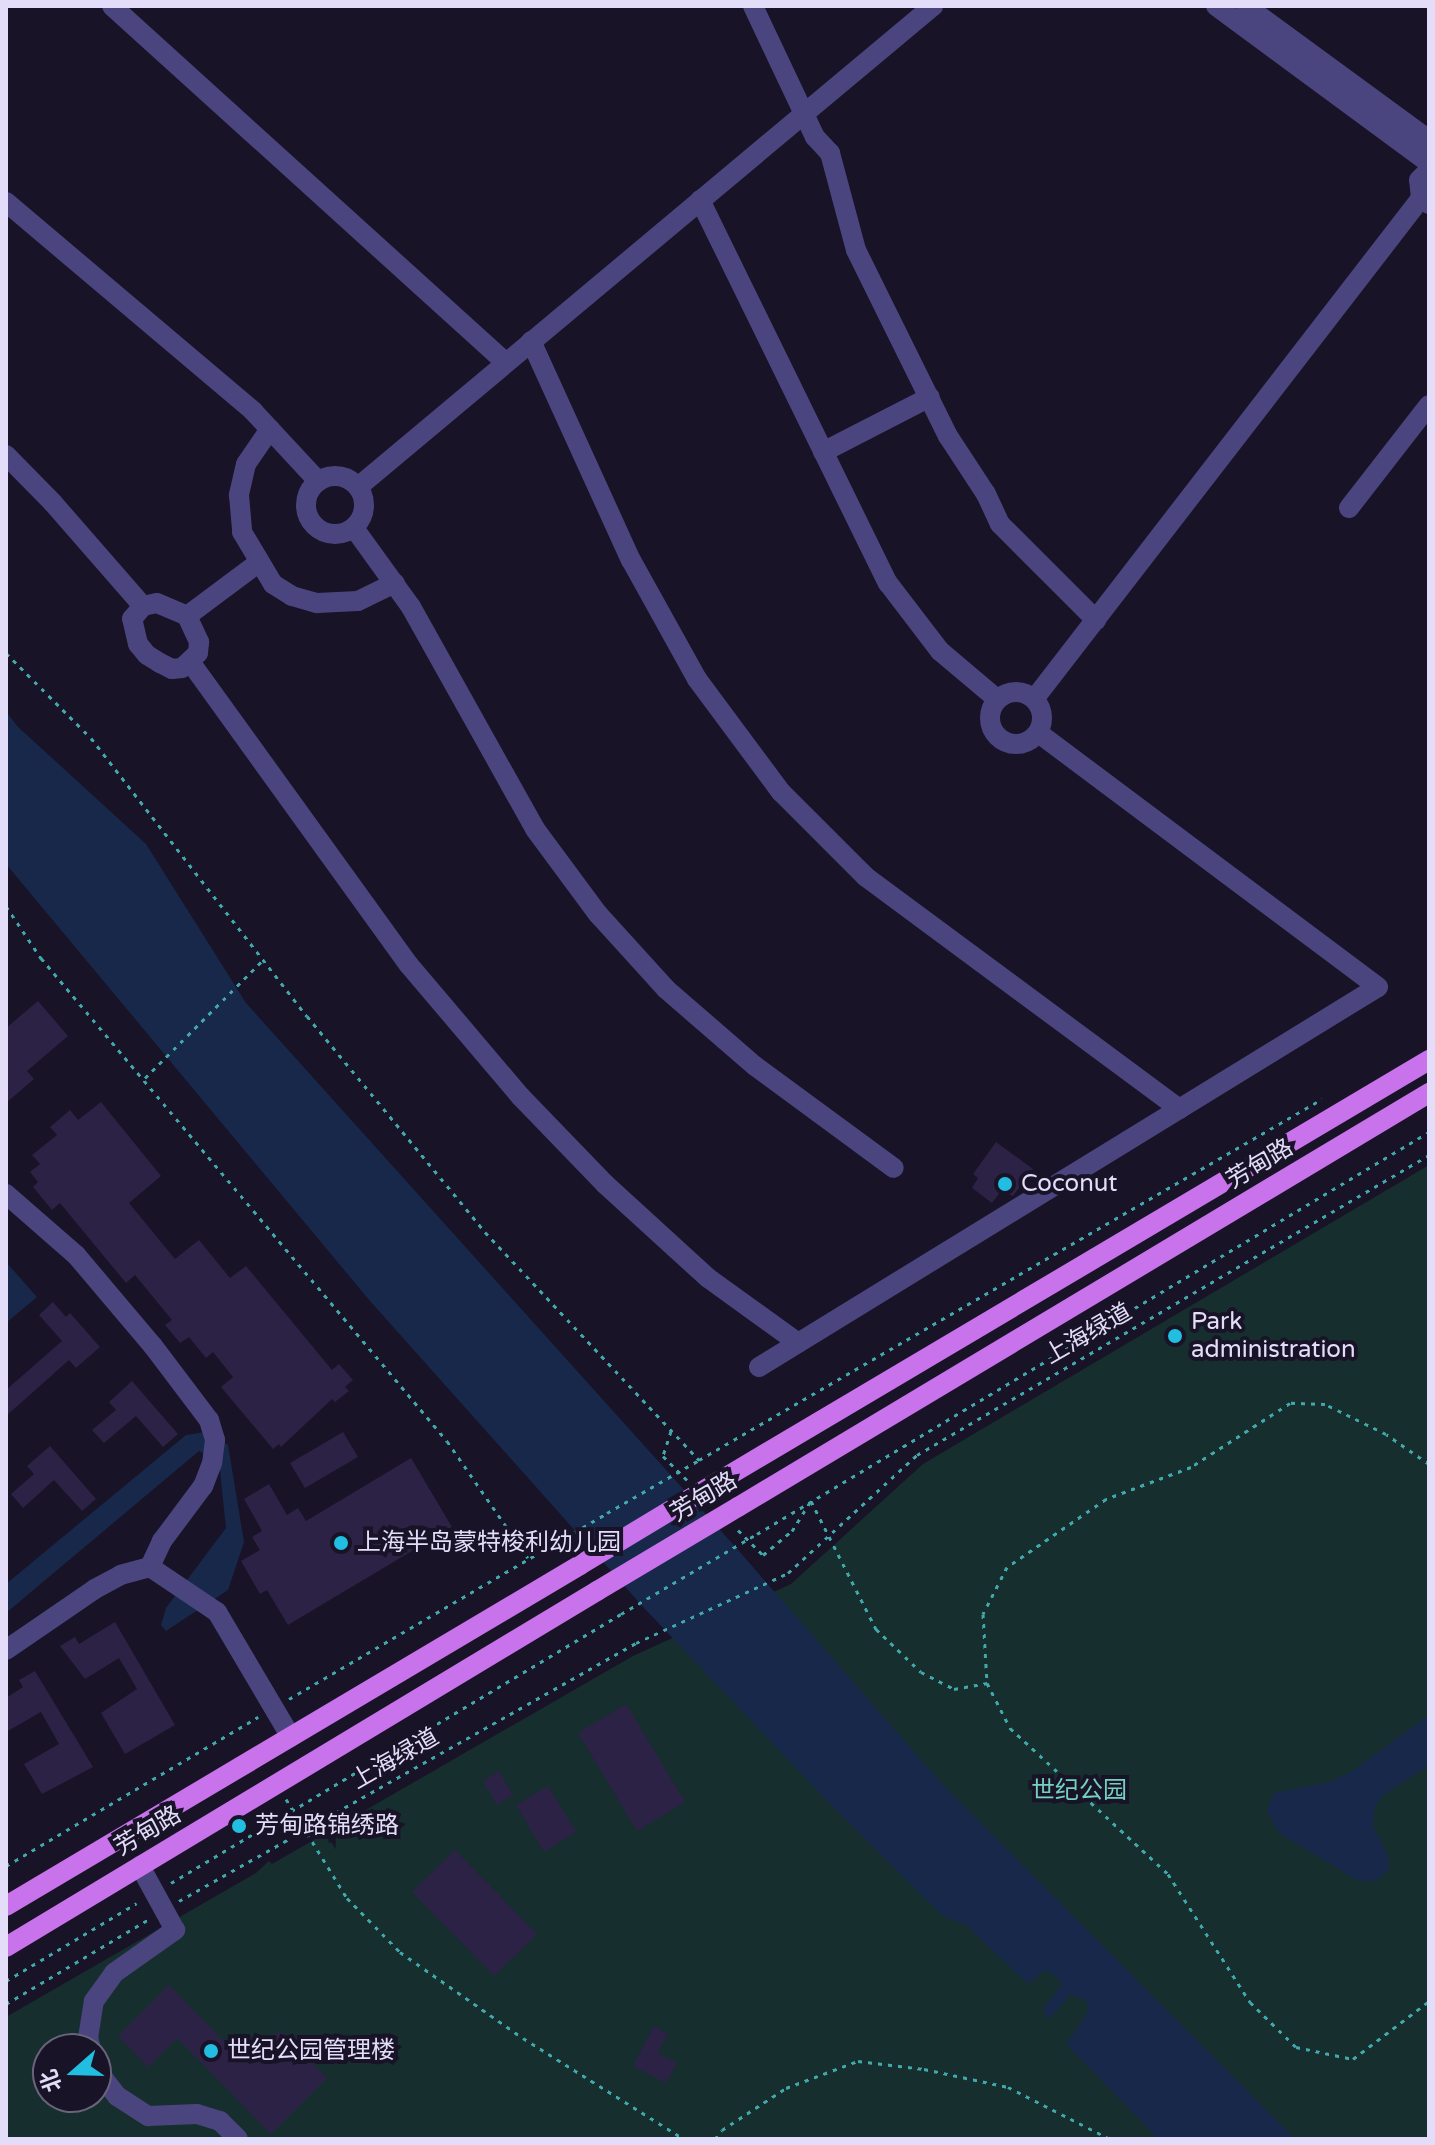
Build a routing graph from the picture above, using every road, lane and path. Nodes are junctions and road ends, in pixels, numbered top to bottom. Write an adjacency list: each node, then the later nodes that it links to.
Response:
1 (112, 6): 14 (street)
2 (753, 6): 6 (street)
3 (933, 6): 6 (street)
4 (1216, 6): 8 (street)
5 (1246, 6): 7 (street)
6 (803, 114): 10 (street); 15 (street)
7 (1429, 140)
8 (1429, 163)
9 (1429, 170): 11 (street)
10 (700, 200): 13 (street); 18 (street)
11 (1425, 201): 28 (street)
12 (6, 202): 17 (street)
13 (531, 341): 14 (street); 40 (street)
14 (505, 362): 21 (street)
15 (930, 397): 18 (street); 28 (street)
16 (1429, 405): 22 (street)
17 (270, 429): 20 (street); 24 (street)
18 (823, 452): 32 (street)
19 (6, 455): 26 (street)
20 (318, 481): 21 (street); 23 (street)
21 (358, 487): 23 (street)
22 (1349, 508)
23 (354, 528): 25 (street)
24 (258, 563): 25 (street); 27 (street)
25 (395, 583): 43 (street)
26 (143, 606): 27 (street); 30 (street)
27 (187, 616): 30 (street)
28 (1096, 620): 31 (street)
29 (6, 653): 35 (path)
30 (191, 663): 45 (street)
31 (1035, 698): 32 (street); 33 (street)
32 (997, 699): 33 (street)
33 (1038, 733): 40 (street)
34 (6, 906): 37 (path)
35 (263, 960): 37 (path); 47 (path)
36 (1429, 1060): 56 (main road, 芳甸路, bridge)
37 (145, 1078): 51 (path)
38 (1333, 1093): 47 (path)
39 (1429, 1093): 57 (main road, 芳甸路, bridge)
40 (1180, 1109): 45 (street)
41 (1429, 1132): 49 (path)
42 (1429, 1155): 50 (path, 上海绿道)
43 (894, 1168)
44 (6, 1194): 52 (street)
45 (798, 1343): 46 (street)
46 (759, 1367)
47 (699, 1460): 51 (path, bridge)
48 (1429, 1464): 54 (path)
49 (811, 1501): 50 (path); 58 (path, bridge)
50 (829, 1533): 54 (path); 59 (path, 上海绿道)
51 (528, 1558): 55 (path)
52 (150, 1567): 53 (street); 55 (street)
53 (6, 1650)
54 (987, 1683): 66 (path)
55 (275, 1708): 56 (street); 60 (path)
56 (291, 1737): 63 (main road, 芳甸路)
57 (277, 1783): 58 (path); 61 (main road, 芳甸路)
58 (292, 1810): 59 (path); 62 (path)
59 (304, 1830): 62 (path, 上海绿道); 71 (path)
60 (6, 1866)
61 (140, 1866): 62 (street); 64 (main road, 芳甸路)
62 (159, 1901): 65 (path); 67 (path, 上海绿道); 68 (street)
63 (6, 1906)
64 (6, 1947)
65 (6, 1981)
66 (1429, 2001)
67 (6, 2004)
68 (89, 2033)
69 (112, 2090): 70 (street)
70 (238, 2139)
71 (684, 2139)
72 (715, 2139): 73 (path)
73 (1110, 2139)

